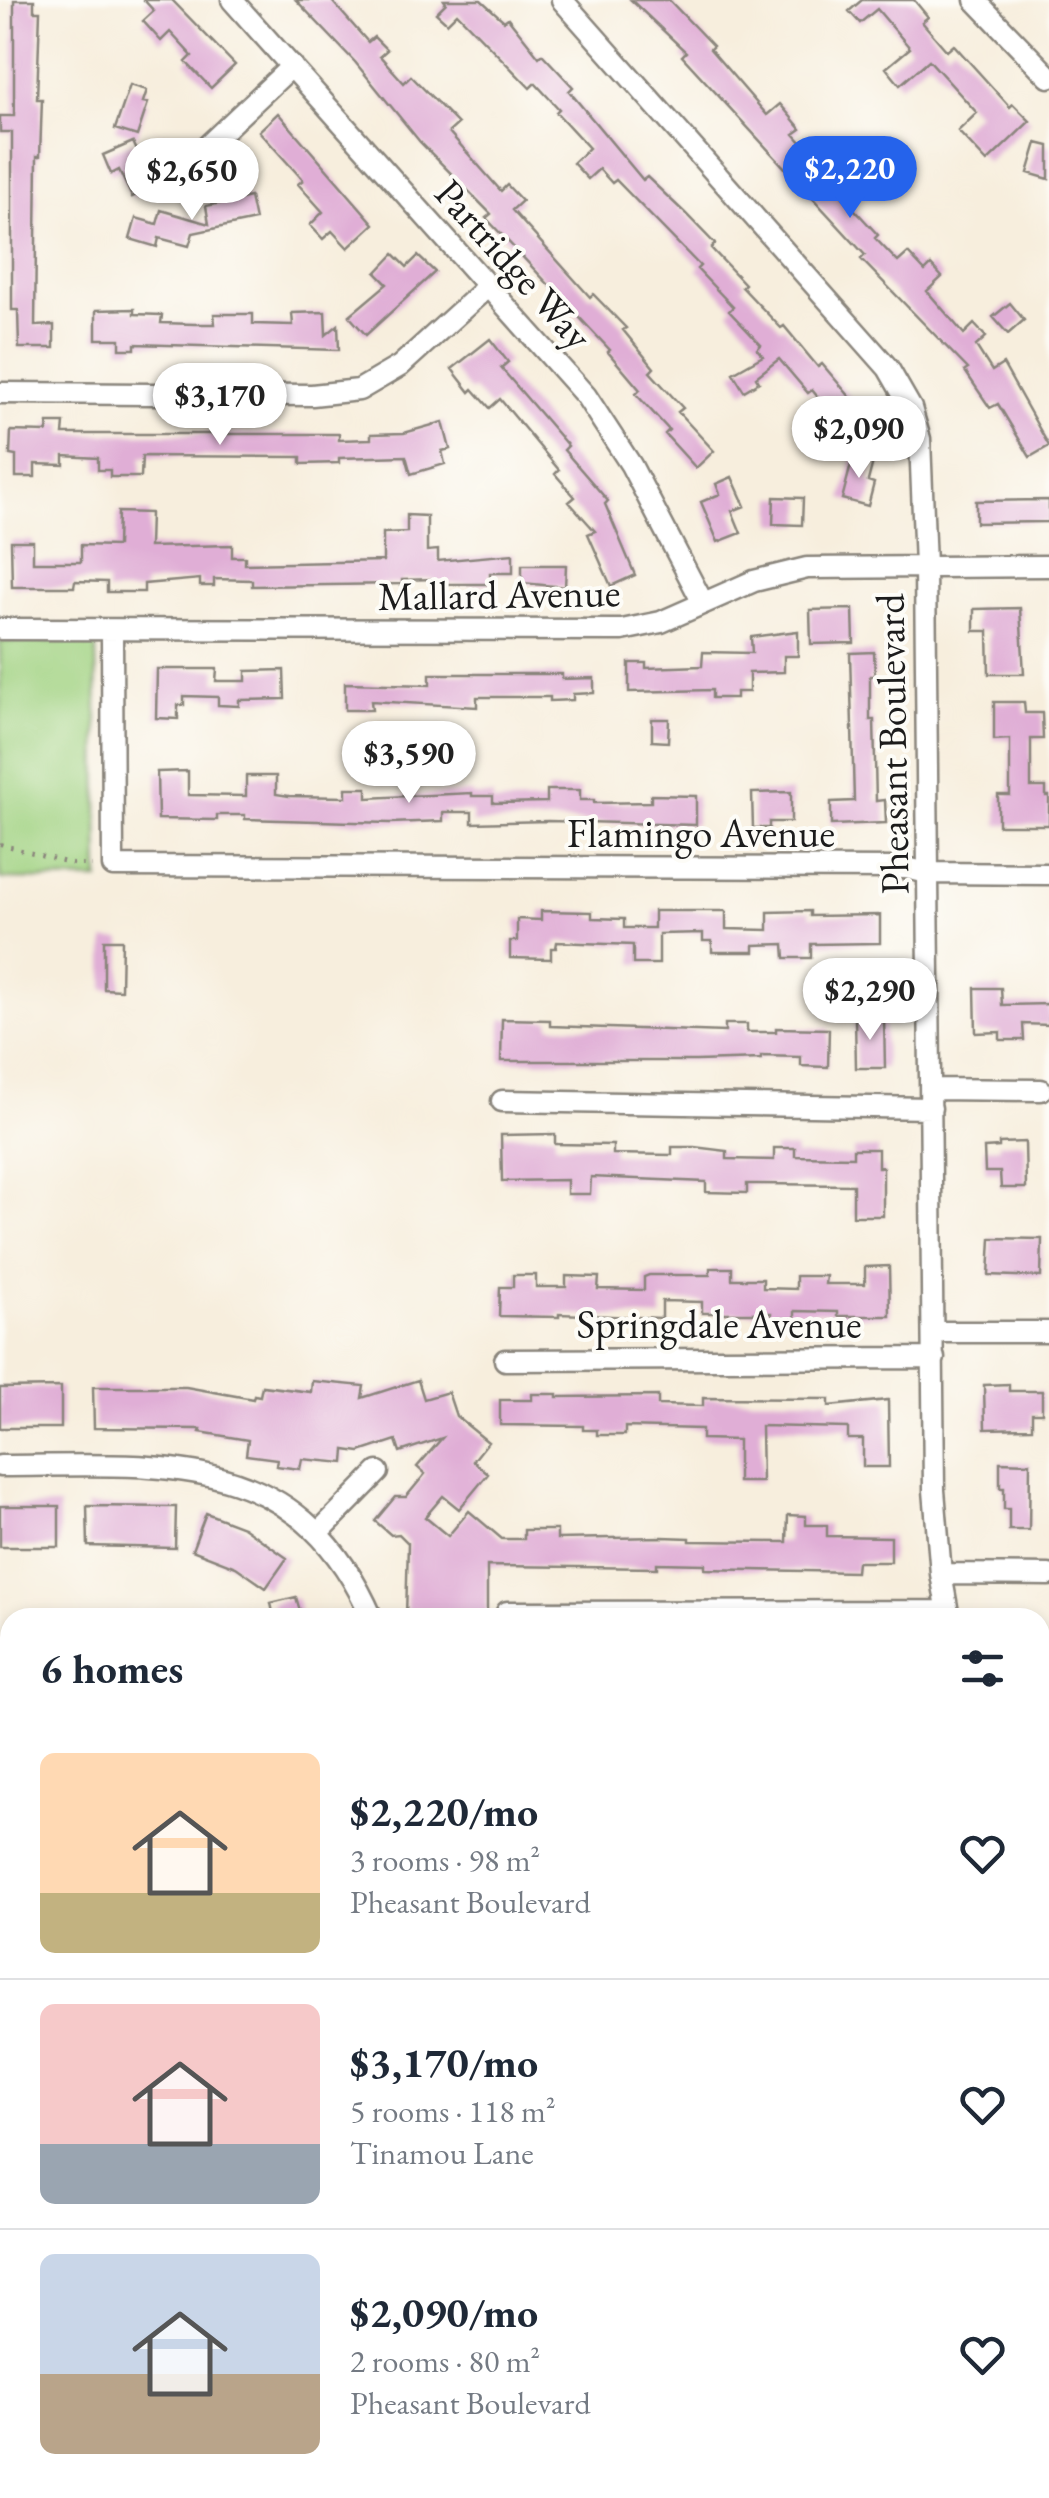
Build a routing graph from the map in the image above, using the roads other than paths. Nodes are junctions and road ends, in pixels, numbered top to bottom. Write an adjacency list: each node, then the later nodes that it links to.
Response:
1 (232, 0): 4 (street, Partridge Way)
2 (562, 0): 9 (street, Pheasant Boulevard)
3 (975, 0): 5 (street)
4 (292, 66): 6 (street); 7 (street, Partridge Way)
5 (1049, 78)
6 (205, 148)
7 (488, 287): 8 (street); 11 (street, Partridge Way)
8 (0, 393)
9 (924, 566): 10 (street, Mallard Avenue); 11 (street, Mallard Avenue); 14 (street, Pheasant Boulevard)
10 (1049, 566)
11 (703, 603): 13 (street, Mallard Avenue)
12 (0, 629): 13 (street, Mallard Avenue)
13 (112, 632): 14 (street, Flamingo Avenue)
14 (928, 873): 15 (street, Flamingo Avenue); 17 (street, Pheasant Boulevard)
15 (1049, 874)
16 (1041, 1090): 17 (street)
17 (932, 1099): 18 (street); 19 (street, Pheasant Boulevard)
18 (502, 1101)
19 (934, 1332): 20 (street); 21 (street, Pheasant Boulevard)
20 (1049, 1332)
21 (934, 1358): 22 (street, Springdale Avenue); 26 (street, Pheasant Boulevard)
22 (505, 1360)
23 (0, 1466): 25 (street)
24 (378, 1472): 25 (street)
25 (319, 1532): 28 (street)
26 (941, 1574): 27 (street); 29 (street, Pheasant Boulevard)
27 (1049, 1575)
28 (367, 1608)
29 (947, 1608)

